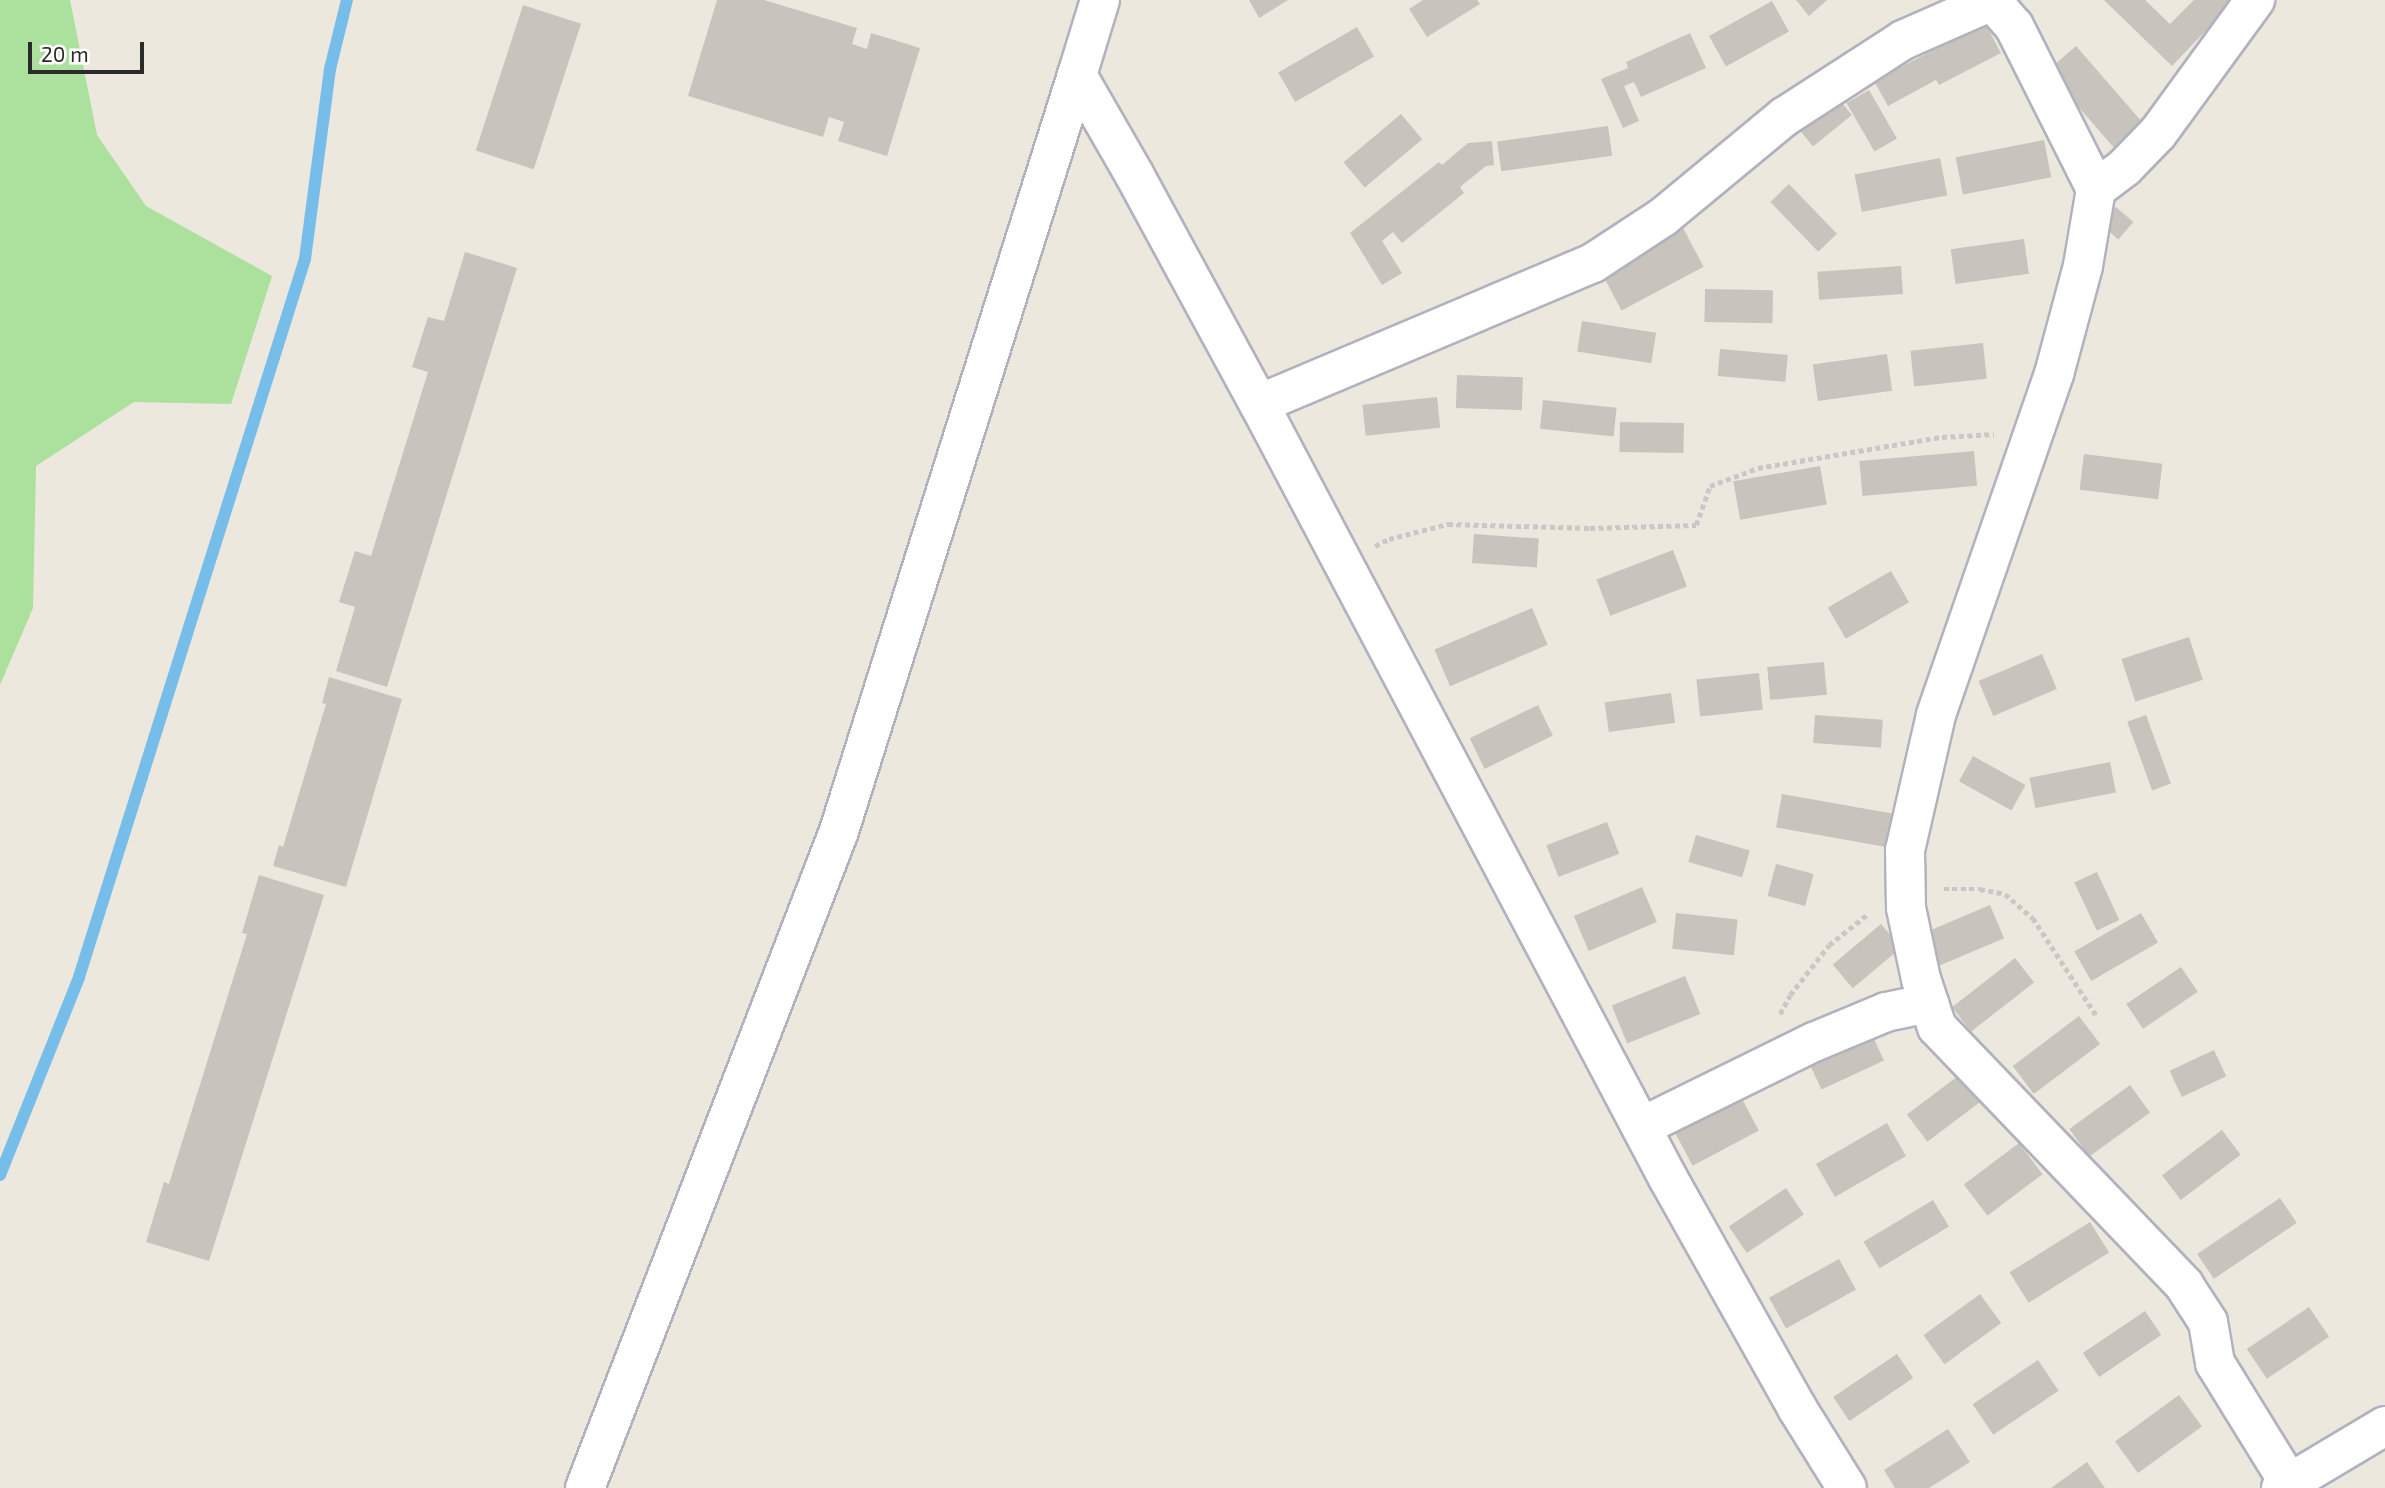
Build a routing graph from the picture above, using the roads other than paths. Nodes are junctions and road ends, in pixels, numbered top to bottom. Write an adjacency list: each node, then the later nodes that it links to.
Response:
1 (1100, 0): 4 (street)
2 (2255, 0): 5 (street)
3 (1992, 1): 5 (street); 6 (street)
4 (1077, 75): 6 (street); 11 (street)
5 (2096, 189): 7 (street)
6 (1259, 404): 8 (street)
7 (1929, 1003): 8 (street); 10 (street)
8 (1641, 1127): 12 (street)
9 (2385, 1426): 10 (street)
10 (2285, 1486)
11 (585, 1488)
12 (1847, 1488)

